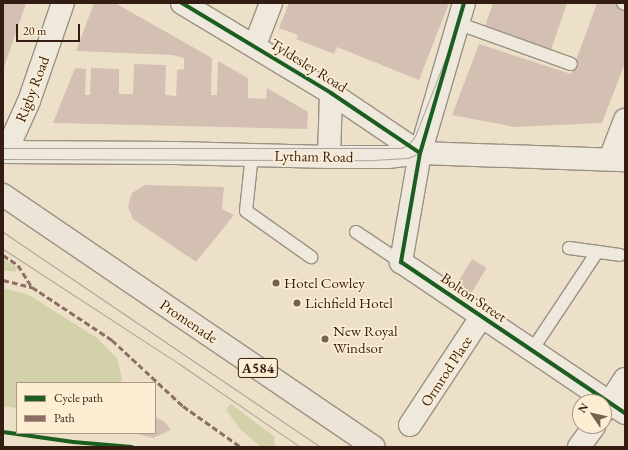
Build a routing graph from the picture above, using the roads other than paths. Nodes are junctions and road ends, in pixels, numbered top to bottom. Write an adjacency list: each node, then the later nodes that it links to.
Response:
1 (63, 3): 9 (street, Rigby Road)
2 (182, 3): 5 (street, Tyldesley Road)
3 (271, 3): 5 (street)
4 (461, 13): 6 (lane); 10 (street)
5 (255, 45): 7 (street, Tyldesley Road)
6 (572, 64)
7 (331, 93): 10 (street, Tyldesley Road); 12 (street, Tyldesley Road)
8 (625, 120): 13 (street)
9 (5, 152): 11 (street, Lytham Road)
10 (420, 153): 12 (street, Lytham Road); 13 (street, Lytham Road); 20 (street)
11 (252, 154): 12 (street, Lytham Road); 19 (lane)
12 (329, 157)
13 (617, 159)
14 (3, 195): 27 (main road, Promenade / A584)
15 (356, 232): 20 (lane)
16 (569, 248): 17 (lane)
17 (597, 252): 18 (lane); 22 (lane)
18 (620, 255)
19 (311, 257)
20 (401, 262): 21 (street, Bolton Street)
21 (482, 316): 22 (street, Bolton Street); 25 (street, Ormrod Place)
22 (532, 350): 24 (street, Bolton Street)
23 (625, 379): 24 (street)
24 (613, 409)
25 (410, 425)
26 (588, 434): 28 (street)
27 (374, 447)
28 (579, 447)

